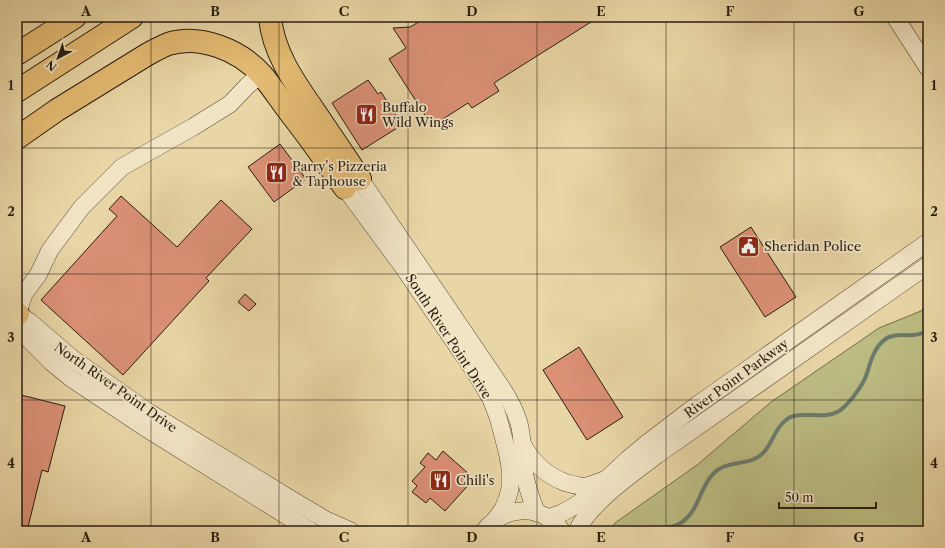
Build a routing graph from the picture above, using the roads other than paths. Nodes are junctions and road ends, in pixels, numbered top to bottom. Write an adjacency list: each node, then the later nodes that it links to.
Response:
1 (75, 17): 5 (highway)
2 (132, 17): 8 (highway)
3 (270, 17): 10 (highway)
4 (895, 17): 6 (street)
5 (17, 54)
6 (928, 68)
7 (261, 74): 9 (highway); 10 (highway); 13 (street)
8 (17, 91)
9 (17, 138)
10 (352, 184): 14 (street, South River Point Drive); 17 (street, South River Point Drive)
11 (928, 242): 15 (street, River Point Parkway)
12 (928, 265): 21 (street, River Point Parkway)
13 (17, 314): 18 (street, North River Point Drive); 19 (street, North River Point Drive)
14 (522, 443): 15 (street); 16 (street, South River Point Drive)
15 (609, 478): 16 (street, River Point Parkway)
16 (543, 515): 17 (street); 20 (street)
17 (489, 526)
18 (311, 531)
19 (351, 531)
20 (562, 531)
21 (577, 531)

